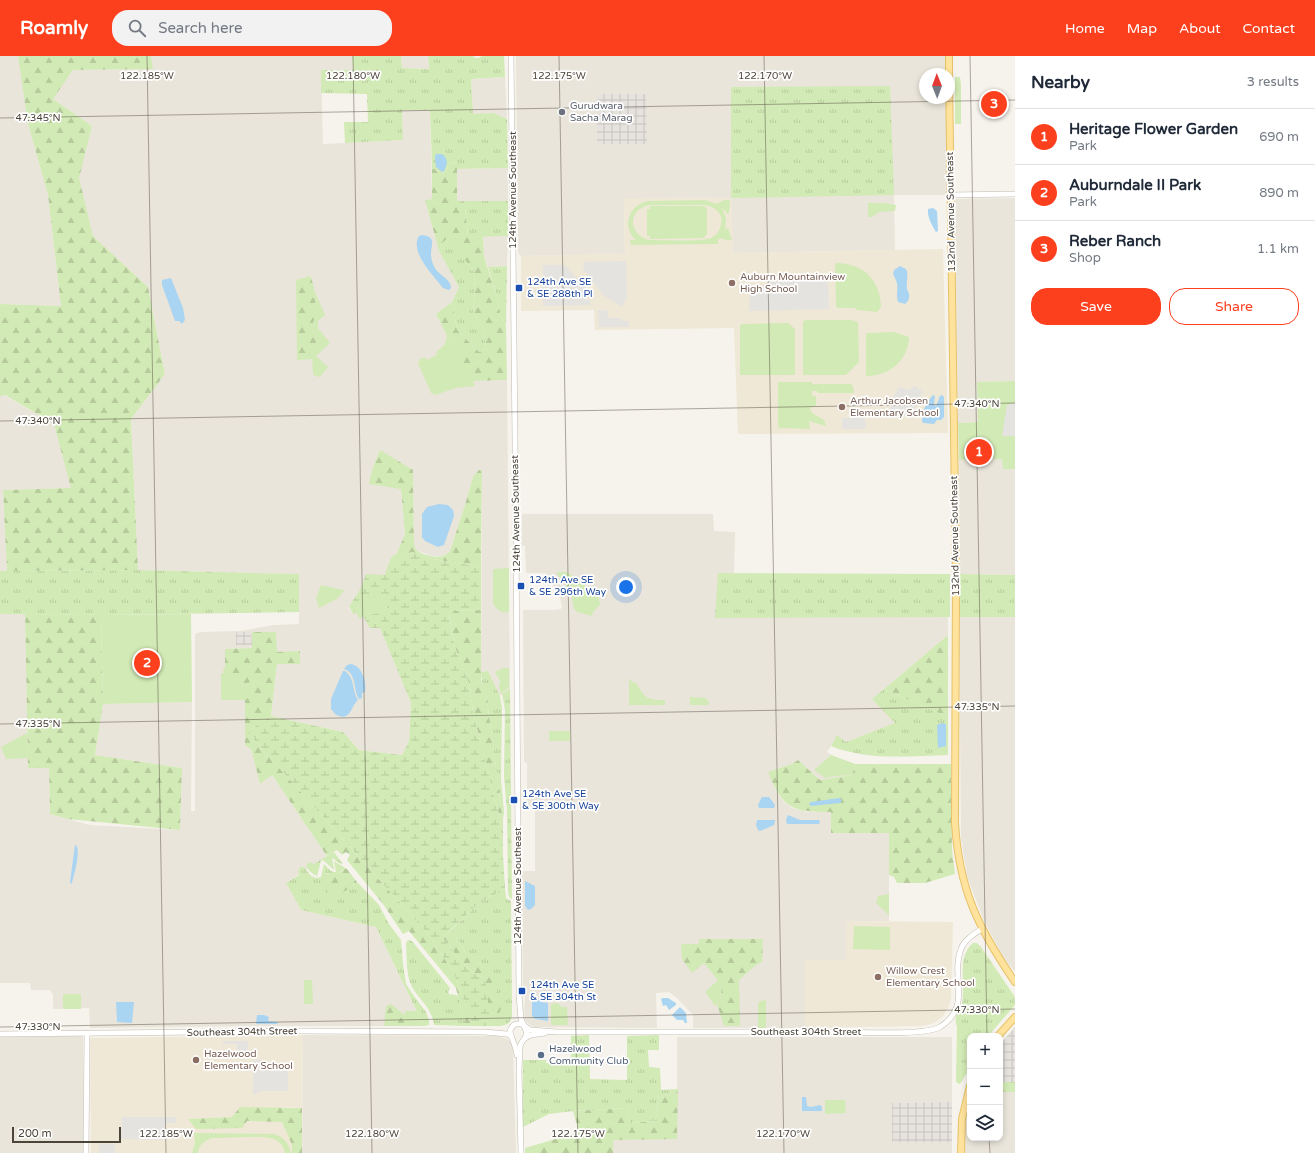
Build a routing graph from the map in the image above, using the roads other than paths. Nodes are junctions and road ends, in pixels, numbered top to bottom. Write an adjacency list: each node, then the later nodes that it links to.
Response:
1 (512, 56): 9 (street, 124th Avenue Southeast)
2 (949, 56): 3 (main road, 132nd Avenue Southeast)
3 (949, 68)
4 (949, 104): 6 (main road, 132nd Avenue Southeast)
5 (1015, 194): 6 (street)
6 (951, 195): 7 (main road, 132nd Avenue Southeast)
7 (982, 929): 8 (main road, 132nd Avenue Southeast); 14 (street, Southeast 304th Street)
8 (1015, 982)
9 (518, 995): 11 (street, 124th Avenue Southeast); 12 (street, 124th Avenue Southeast)
10 (1015, 1017): 15 (main road)
11 (514, 1025): 12 (street); 13 (street, Southeast 304th Street); 18 (street)
12 (525, 1026): 14 (street, Southeast 304th Street); 19 (street)
13 (484, 1032): 17 (street, Southeast 304th Street); 18 (street, Southeast 304th Street)
14 (557, 1032): 19 (street, Southeast 304th Street)
15 (1001, 1033)
16 (0, 1034): 17 (street, Southeast 304th Street)
17 (87, 1034): 22 (street)
18 (512, 1037): 19 (street); 20 (street)
19 (524, 1039): 20 (street)
20 (519, 1071): 23 (street)
21 (967, 1098): 24 (main road)
22 (86, 1153)
23 (521, 1153)
24 (961, 1153)

